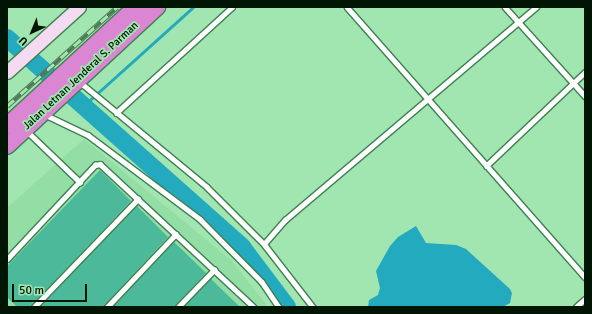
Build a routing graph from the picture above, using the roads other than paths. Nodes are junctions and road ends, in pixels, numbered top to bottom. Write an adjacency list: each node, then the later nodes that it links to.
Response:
1 (79, 7): 9 (street)
2 (136, 7): 11 (highway, Jalan Letnan Jenderal S. Parman)
3 (157, 7): 11 (highway, Jalan Letnan Jenderal S. Parman)
4 (232, 7): 17 (lane)
5 (347, 7): 15 (lane)
6 (505, 7): 8 (lane)
7 (536, 7): 8 (lane)
8 (519, 22): 12 (lane); 15 (lane)
9 (11, 68)
10 (585, 72): 12 (lane)
11 (71, 79): 13 (highway, Jalan Letnan Jenderal S. Parman); 17 (lane)
12 (573, 83): 14 (lane); 21 (lane)
13 (52, 94): 16 (highway, Jalan Letnan Jenderal S. Parman); 18 (highway, Jalan Letnan Jenderal S. Parman)
14 (585, 96)
15 (427, 100): 21 (lane); 25 (lane)
16 (40, 113): 19 (highway, Jalan Letnan Jenderal S. Parman); 34 (lane)
17 (116, 113): 25 (lane)
18 (7, 126)
19 (24, 128): 20 (highway, Jalan Letnan Jenderal S. Parman); 22 (lane)
20 (7, 146)
21 (486, 166): 28 (lane)
22 (80, 182): 23 (lane); 26 (lane)
23 (138, 198): 24 (lane); 31 (lane)
24 (176, 234): 27 (lane); 32 (lane)
25 (264, 244): 35 (lane)
26 (7, 259)
27 (214, 270): 30 (lane); 33 (lane)
28 (585, 277)
29 (585, 299): 36 (lane)
30 (251, 306)
31 (34, 307)
32 (107, 307)
33 (178, 307)
34 (279, 307)
35 (313, 307)
36 (576, 307)

